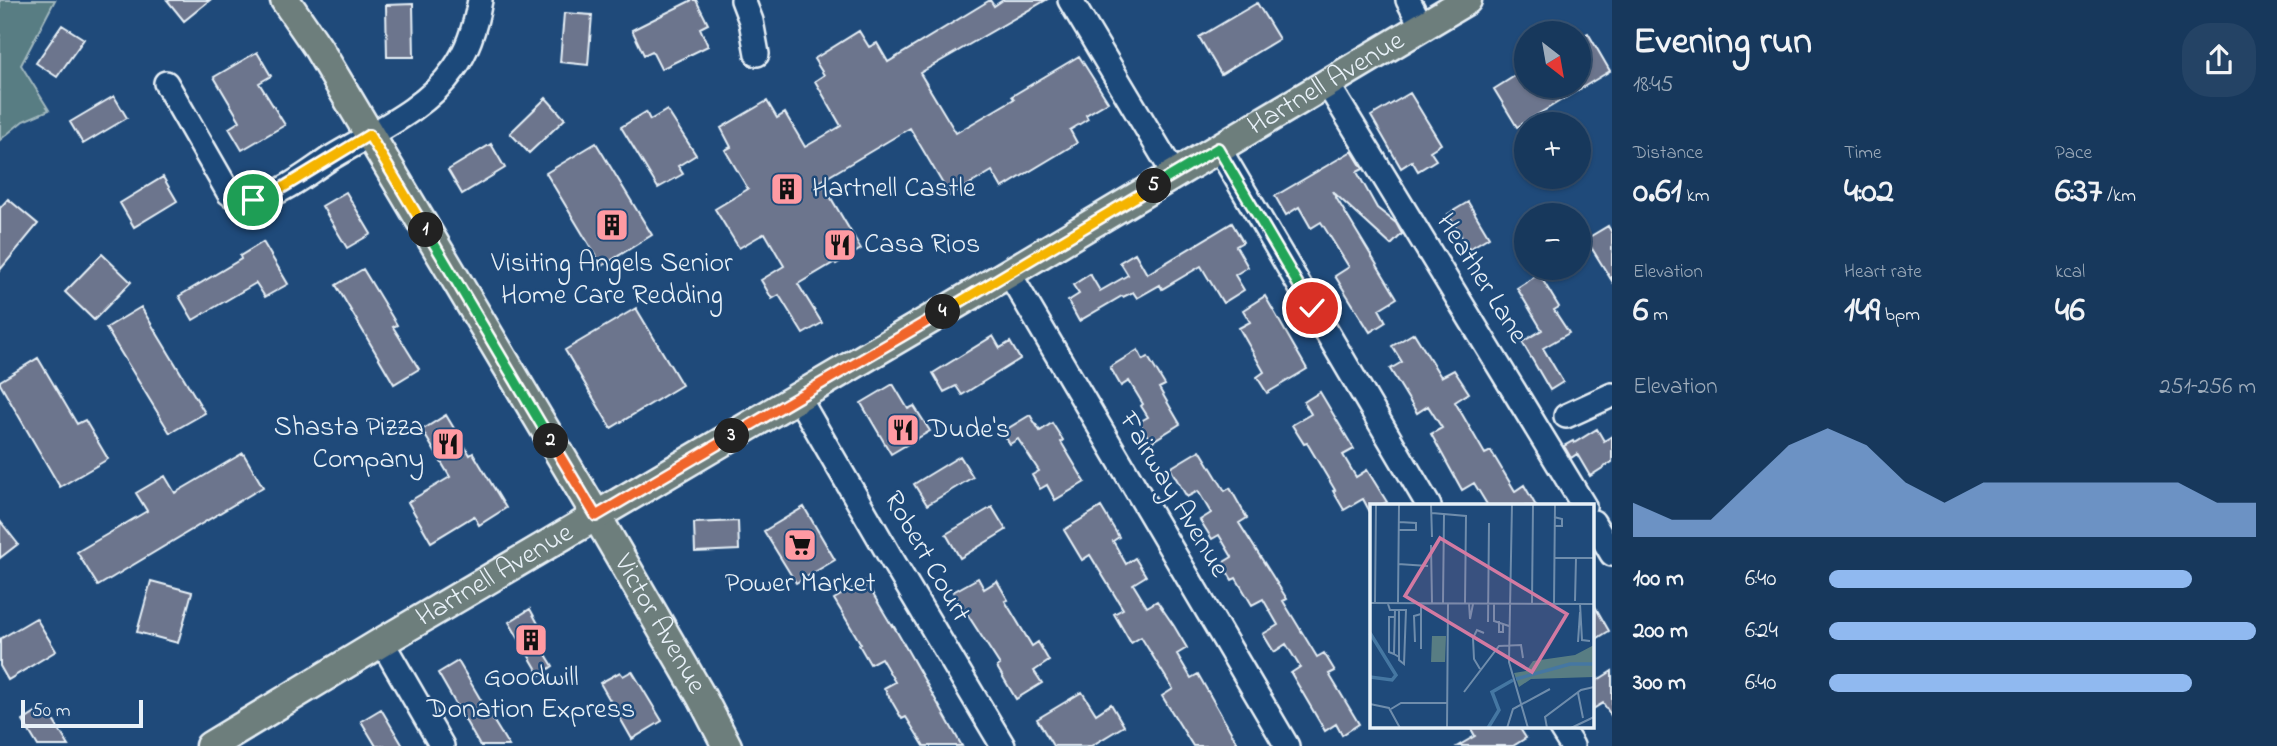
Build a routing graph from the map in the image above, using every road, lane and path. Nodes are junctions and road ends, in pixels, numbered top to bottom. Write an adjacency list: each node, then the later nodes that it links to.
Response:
1 (285, 0): 11 (main road, Victor Avenue)
2 (480, 0): 11 (street)
3 (743, 0): 8 (street)
4 (1070, 0): 13 (street)
5 (1408, 0): 7 (street)
6 (1467, 0): 7 (main road, Hartnell Avenue)
7 (1422, 27): 10 (main road, Hartnell Avenue)
8 (757, 54)
9 (166, 83): 11 (street)
10 (1327, 83): 12 (main road, Hartnell Avenue); 19 (street, Heather Lane)
11 (369, 135): 20 (main road, Victor Avenue)
12 (1218, 148): 13 (main road, Hartnell Avenue); 18 (street)
13 (1174, 174): 14 (main road, Hartnell Avenue)
14 (1009, 273): 16 (main road, Hartnell Avenue); 29 (street, Fairway Avenue)
15 (1612, 395): 17 (street)
16 (799, 397): 20 (main road, Hartnell Avenue); 28 (street, Robert Court)
17 (1566, 416)
18 (1428, 504)
19 (1583, 504)
20 (596, 516): 23 (main road, Hartnell Avenue); 27 (main road, Victor Avenue)
21 (1594, 524): 22 (street)
22 (1612, 554)
23 (383, 642): 25 (main road, Hartnell Avenue); 26 (street)
24 (1561, 728): 30 (street)
25 (210, 746)
26 (442, 746)
27 (727, 746)
28 (1003, 746)
29 (1287, 746)
30 (1572, 746)

